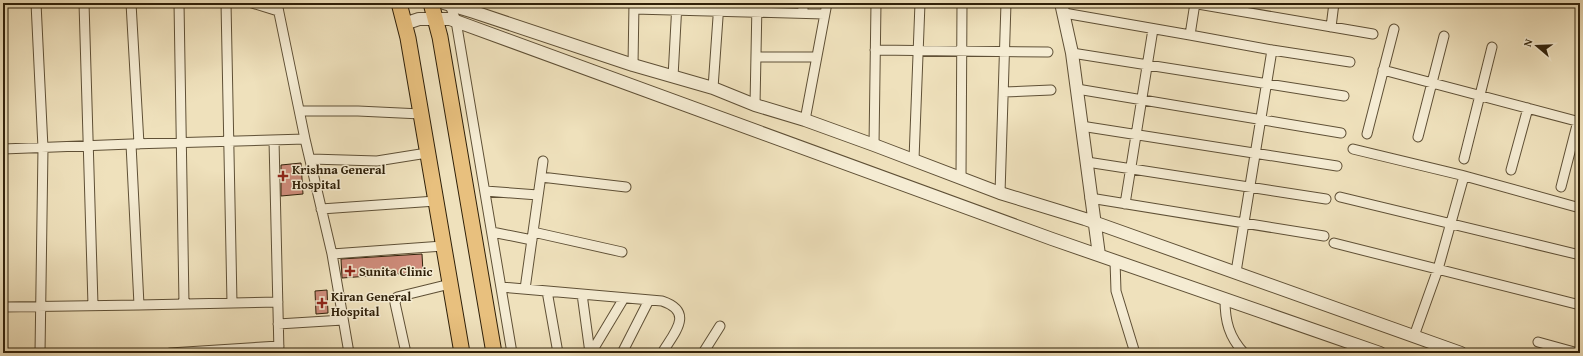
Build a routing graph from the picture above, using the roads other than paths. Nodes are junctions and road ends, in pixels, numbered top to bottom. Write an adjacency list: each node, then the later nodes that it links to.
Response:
1 (36, 3): 78 (street)
2 (84, 3): 76 (street)
3 (130, 3): 75 (street)
4 (179, 3): 74 (street)
5 (226, 3): 73 (street)
6 (252, 3): 20 (street)
7 (399, 3): 28 (main road)
8 (431, 3): 26 (main road)
9 (803, 3): 24 (street)
10 (827, 3): 25 (street)
11 (876, 3): 36 (street)
12 (920, 3): 37 (street)
13 (962, 3): 39 (street)
14 (1006, 3): 40 (street)
15 (1194, 3): 29 (street); 33 (street)
16 (1334, 3): 29 (street)
17 (447, 4): 27 (street); 47 (street)
18 (634, 6): 19 (street); 47 (street)
19 (677, 6): 21 (street); 49 (street)
20 (277, 7): 61 (street)
21 (719, 7): 22 (street); 52 (street)
22 (757, 8): 24 (street); 44 (street)
23 (1063, 8): 30 (street); 42 (street)
24 (803, 13): 25 (street)
25 (824, 14): 43 (street)
26 (435, 18): 27 (street); 28 (street); 151 (main road)
27 (456, 21): 97 (street); 117 (street)
28 (404, 24): 62 (main road)
29 (1331, 27): 32 (street)
30 (1153, 29): 33 (street); 46 (street)
31 (1394, 29): 48 (street)
32 (1373, 34)
33 (1190, 35): 38 (street)
34 (1444, 36): 50 (street)
35 (1492, 47): 57 (street)
36 (875, 50): 37 (street); 77 (street)
37 (920, 50): 39 (street); 86 (street)
38 (1272, 50): 45 (street); 51 (street)
39 (962, 51): 40 (street); 93 (street)
40 (1004, 52): 41 (street); 55 (street)
41 (1048, 52)
42 (1072, 54): 46 (street); 53 (street)
43 (816, 57): 44 (street); 63 (street)
44 (756, 58): 59 (street)
45 (1350, 62)
46 (1148, 64): 51 (street); 58 (street)
47 (633, 65): 49 (street)
48 (1383, 70): 50 (street); 69 (street)
49 (673, 77): 52 (street)
50 (1432, 83): 57 (street); 70 (street)
51 (1266, 84): 56 (street); 64 (street)
52 (714, 88): 59 (street)
53 (1078, 89): 58 (street); 66 (street)
54 (1052, 90): 55 (street)
55 (1004, 92): 98 (street)
56 (1344, 96)
57 (1480, 96): 60 (street); 84 (street)
58 (1142, 100): 64 (street); 68 (street)
59 (755, 106): 63 (street)
60 (1528, 108): 65 (street); 90 (street)
61 (300, 111): 62 (street); 71 (street)
62 (421, 114): 81 (main road)
63 (805, 120): 77 (street)
64 (1259, 120): 67 (street); 82 (street)
65 (1579, 121): 96 (street)
66 (1081, 126): 68 (street); 87 (street)
67 (1341, 133)
68 (1136, 134): 82 (street); 89 (street)
69 (1367, 134)
70 (1418, 137)
71 (305, 139): 72 (street); 83 (street)
72 (274, 140): 73 (street); 131 (street)
73 (228, 141): 74 (street); 130 (street)
74 (180, 143): 75 (street); 132 (street)
75 (135, 144): 76 (street); 133 (street)
76 (88, 145): 78 (street); 136 (street)
77 (874, 145): 86 (street)
78 (44, 148): 79 (street); 135 (street)
79 (3, 149)
80 (1353, 149): 91 (street)
81 (428, 153): 83 (street); 103 (main road)
82 (1254, 153): 88 (street); 94 (street)
83 (311, 158): 106 (street)
84 (1464, 159)
85 (543, 160): 92 (street)
86 (914, 160): 93 (street)
87 (1087, 162): 89 (street); 101 (street)
88 (1337, 166)
89 (1130, 168): 94 (street); 104 (street)
90 (1511, 170)
91 (1464, 176): 105 (street); 109 (street)
92 (541, 177): 95 (street); 99 (street)
93 (961, 177): 98 (street)
94 (1249, 186): 102 (street); 108 (street)
95 (626, 187)
96 (1561, 188)
97 (485, 191): 99 (street); 110 (street)
98 (1000, 193): 107 (street)
99 (538, 195): 111 (street)
100 (1340, 197): 109 (street)
101 (1090, 198): 104 (street); 107 (street)
102 (1326, 199)
103 (436, 201): 106 (street); 114 (main road)
104 (1125, 204): 108 (street)
105 (1580, 208)
106 (321, 210): 116 (street)
107 (1090, 221): 117 (street); 121 (street)
108 (1244, 223): 112 (street); 121 (street)
109 (1451, 224): 118 (street); 120 (street)
110 (492, 232): 111 (street); 123 (street)
111 (532, 236): 115 (street); 124 (street)
112 (1324, 236)
113 (1334, 242): 120 (street)
114 (443, 246): 116 (street); 122 (main road)
115 (622, 252)
116 (332, 254): 138 (street)
117 (1099, 255): 119 (street)
118 (1580, 255)
119 (1115, 261): 129 (street); 158 (street)
120 (1438, 269): 134 (street); 141 (street)
121 (1236, 272): 141 (street)
122 (450, 284): 149 (street); 150 (main road)
123 (501, 287): 124 (street); 152 (street)
124 (525, 289): 125 (street)
125 (547, 291): 126 (street); 153 (street)
126 (582, 294): 127 (street); 154 (street)
127 (624, 298): 128 (street); 154 (street)
128 (649, 300): 155 (street); 156 (street)
129 (1225, 300): 159 (street); 160 (street)
130 (232, 302): 131 (street); 132 (street)
131 (278, 302): 139 (street)
132 (184, 304): 133 (street)
133 (139, 305): 136 (street)
134 (1580, 305)
135 (42, 306): 136 (street); 137 (street); 146 (street)
136 (93, 306)
137 (3, 307)
138 (343, 320): 139 (street); 148 (street)
139 (278, 324): 143 (street)
140 (720, 326): 157 (street)
141 (1414, 336): 161 (street)
142 (1538, 342): 162 (street)
143 (279, 350): 144 (street)
144 (232, 351): 145 (street)
145 (189, 352): 147 (street)
146 (40, 353)
147 (170, 353)
148 (349, 353)
149 (406, 353)
150 (462, 353)
151 (494, 353)
152 (512, 353)
153 (558, 353)
154 (591, 353)
155 (622, 353)
156 (662, 353)
157 (703, 353)
158 (1136, 353)
159 (1244, 353)
160 (1380, 353)
161 (1461, 353)
162 (1578, 353)

